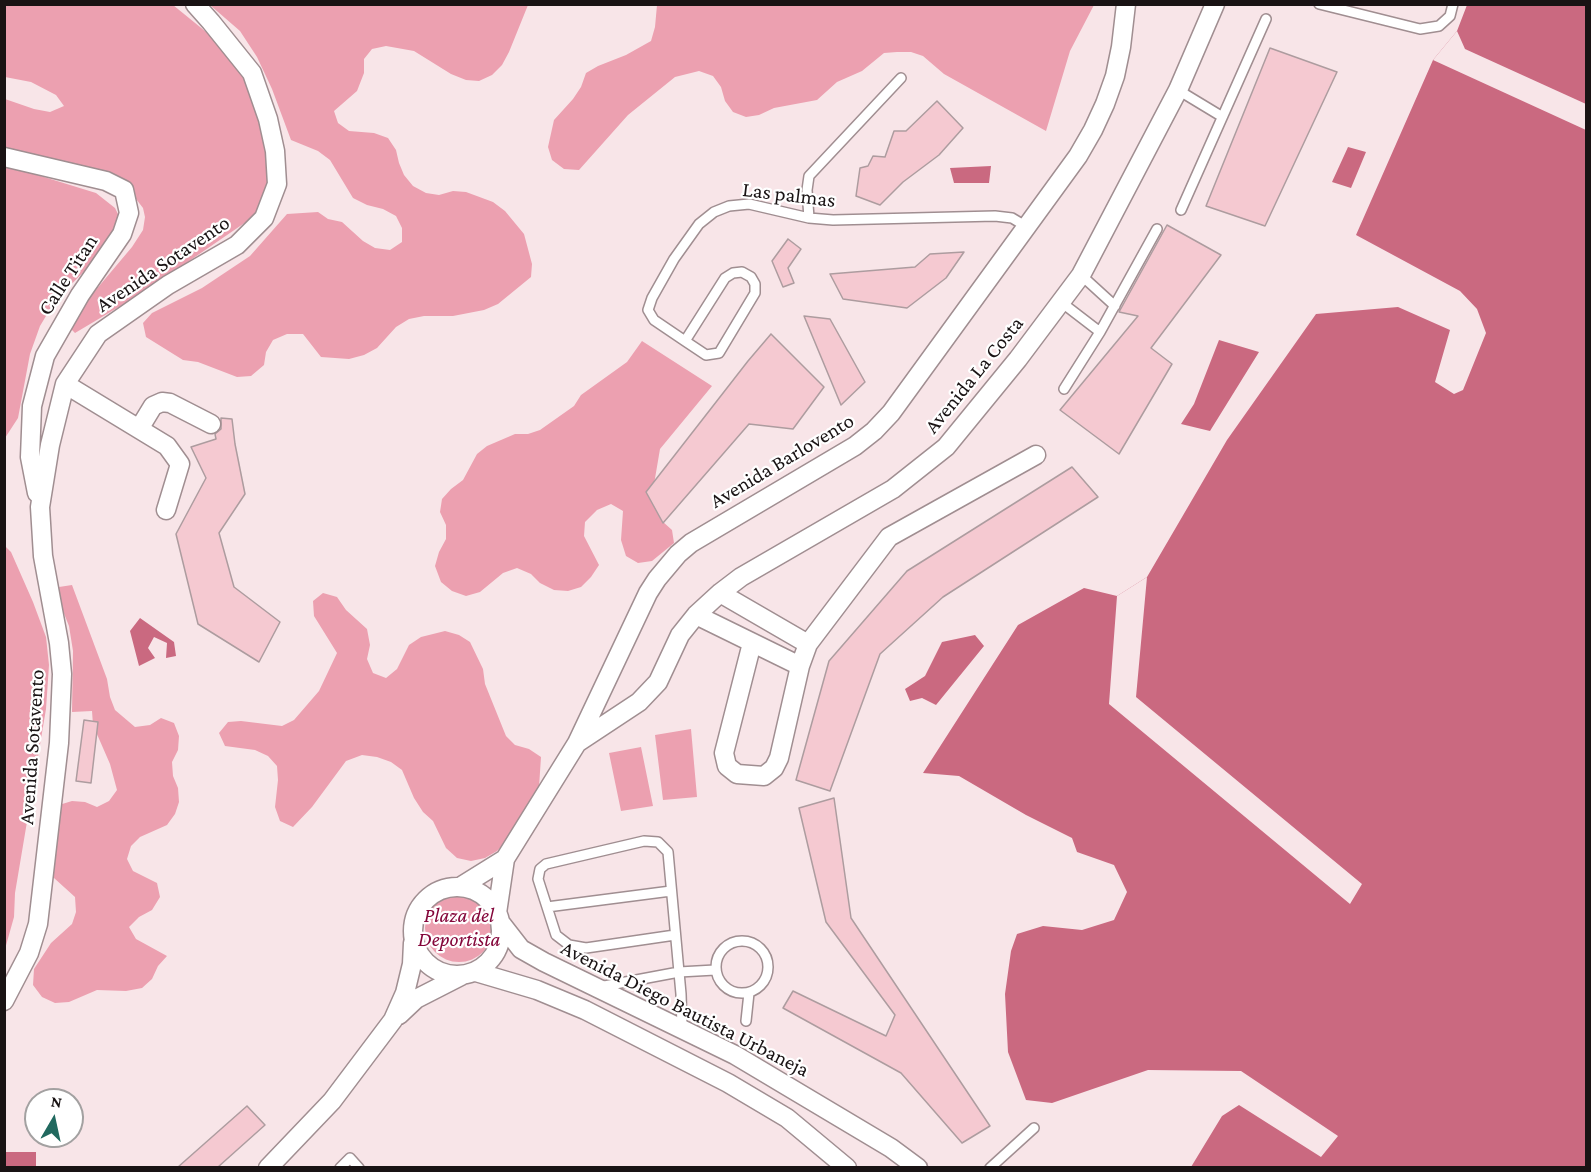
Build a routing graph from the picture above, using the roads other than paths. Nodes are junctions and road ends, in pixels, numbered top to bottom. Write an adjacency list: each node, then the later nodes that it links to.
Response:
1 (195, 4): 20 (street, Avenida Sotavento)
2 (1126, 4): 13 (street, Avenida Barlovento)
3 (1215, 4): 8 (street, Avenida La Costa)
4 (1319, 4): 5 (lane)
5 (1453, 4)
6 (1266, 19): 9 (lane)
7 (901, 78): 12 (lane)
8 (1178, 90): 9 (lane); 15 (street, Avenida La Costa)
9 (1221, 116): 11 (lane)
10 (4, 158): 25 (street, Calle Titan)
11 (1181, 210)
12 (809, 218): 13 (lane, Las palmas); 19 (lane, Las palmas)
13 (1027, 227): 32 (street, Avenida Barlovento)
14 (1157, 229): 17 (lane)
15 (1081, 275): 16 (street, Avenida La Costa); 17 (lane)
16 (1061, 302): 18 (lane); 27 (street, Avenida La Costa)
17 (1115, 306): 18 (lane)
18 (1100, 332): 21 (lane)
19 (685, 341): 19 (lane, Las palmas)
20 (65, 384): 23 (street); 25 (street, Avenida Sotavento)
21 (1064, 389)
22 (212, 424): 23 (street)
23 (139, 429): 26 (street)
24 (1036, 455): 30 (street)
25 (40, 507): 45 (street, Avenida Sotavento)
26 (166, 510)
27 (720, 593): 28 (street, Avenida La Costa); 30 (street)
28 (696, 615): 29 (street); 32 (street, Avenida La Costa)
29 (752, 643): 31 (street); 31 (street)
30 (808, 644): 31 (street)
31 (800, 666)
32 (577, 743): 33 (street, Avenida Barlovento)
33 (505, 859): 34 (street, Avenida Barlovento); 37 (street, Avenida Barlovento)
34 (460, 887): 37 (street); 39 (street)
35 (671, 891): 36 (lane); 36 (lane); 38 (lane)
36 (547, 907): 38 (lane)
37 (499, 918): 42 (street); 43 (street, Avenida Diego Bautista Urbaneja)
38 (675, 935): 41 (lane)
39 (413, 941): 42 (street); 46 (street)
40 (715, 970): 41 (lane); 44 (lane); 44 (lane)
41 (679, 972): 43 (lane); 48 (lane)
42 (468, 974): 46 (street); 54 (street)
43 (596, 987): 48 (street, Avenida Diego Bautista Urbaneja)
44 (749, 993): 47 (lane)
45 (4, 1001)
46 (393, 1020): 51 (street)
47 (746, 1021)
48 (682, 1028): 50 (street, Avenida Diego Bautista Urbaneja)
49 (1034, 1128): 56 (lane)
50 (898, 1162): 55 (street, Avenida Diego Bautista Urbaneja)
51 (268, 1167)
52 (340, 1167): 53 (lane)
53 (359, 1167)
54 (847, 1167)
55 (918, 1167)
56 (990, 1167)

